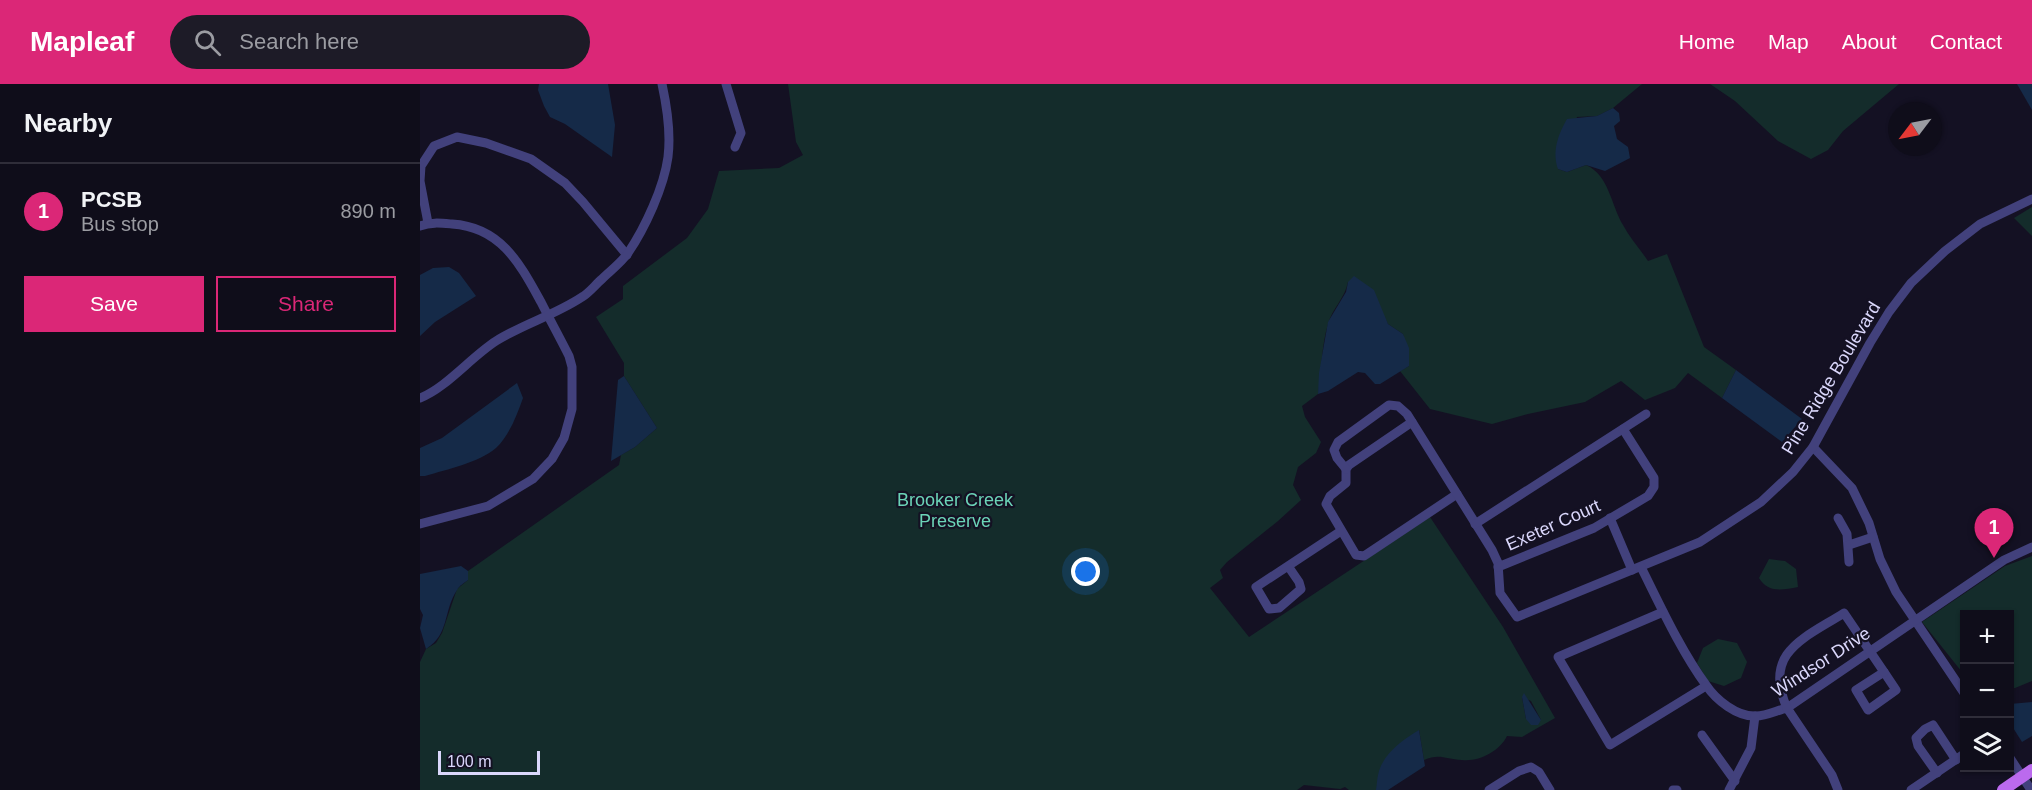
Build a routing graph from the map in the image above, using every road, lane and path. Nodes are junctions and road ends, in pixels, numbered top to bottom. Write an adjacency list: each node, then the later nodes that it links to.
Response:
1 (662, 84): 6 (street)
2 (726, 84): 3 (street)
3 (735, 147)
4 (2032, 199): 12 (street, Pine Ridge Boulevard)
5 (424, 225): 6 (street); 7 (street)
6 (627, 255): 7 (street)
7 (548, 316): 8 (street); 17 (street)
8 (420, 398)
9 (1646, 414): 11 (street, Exeter Court)
10 (1412, 422): 13 (street); 13 (street); 14 (street)
11 (1623, 429): 15 (street, Exeter Court); 18 (street, Exeter Court)
12 (1813, 447): 20 (street); 26 (street, Pine Ridge Boulevard)
13 (1346, 469): 19 (street)
14 (1457, 494): 18 (street); 19 (street)
15 (1610, 518): 25 (street, Exeter Court); 26 (street)
16 (1838, 518): 21 (street)
17 (420, 524)
18 (1475, 524): 25 (street)
19 (1341, 531): 24 (street)
20 (1873, 537): 21 (street); 28 (street)
21 (1849, 544): 23 (street)
22 (2032, 547): 28 (street, Windsor Drive)
23 (1849, 562)
24 (1288, 566): 24 (street)
25 (1498, 567): 26 (street, Pine Ridge Boulevard)
26 (1636, 569): 27 (street)
27 (1663, 612): 31 (street); 31 (street)
28 (1915, 621): 29 (street, Windsor Drive); 32 (street)
29 (1870, 651): 30 (street); 33 (street, Windsor Drive); 33 (street)
30 (1884, 672): 30 (street)
31 (1706, 686): 34 (street)
32 (1960, 686)
33 (1787, 708): 34 (street, Windsor Drive); 45 (street)
34 (1755, 716): 41 (street)
35 (1702, 735): 41 (street)
36 (1960, 757): 37 (street)
37 (1956, 760): 39 (street); 39 (street)
38 (2014, 762): 40 (street)
39 (1937, 773): 46 (street)
40 (2027, 774): 47 (main road); 48 (street)
41 (1735, 781): 44 (street)
42 (1489, 790): 43 (street)
43 (1550, 790)
44 (1729, 790)
45 (1838, 790)
46 (1911, 790)
47 (2003, 790)
48 (2031, 790)

